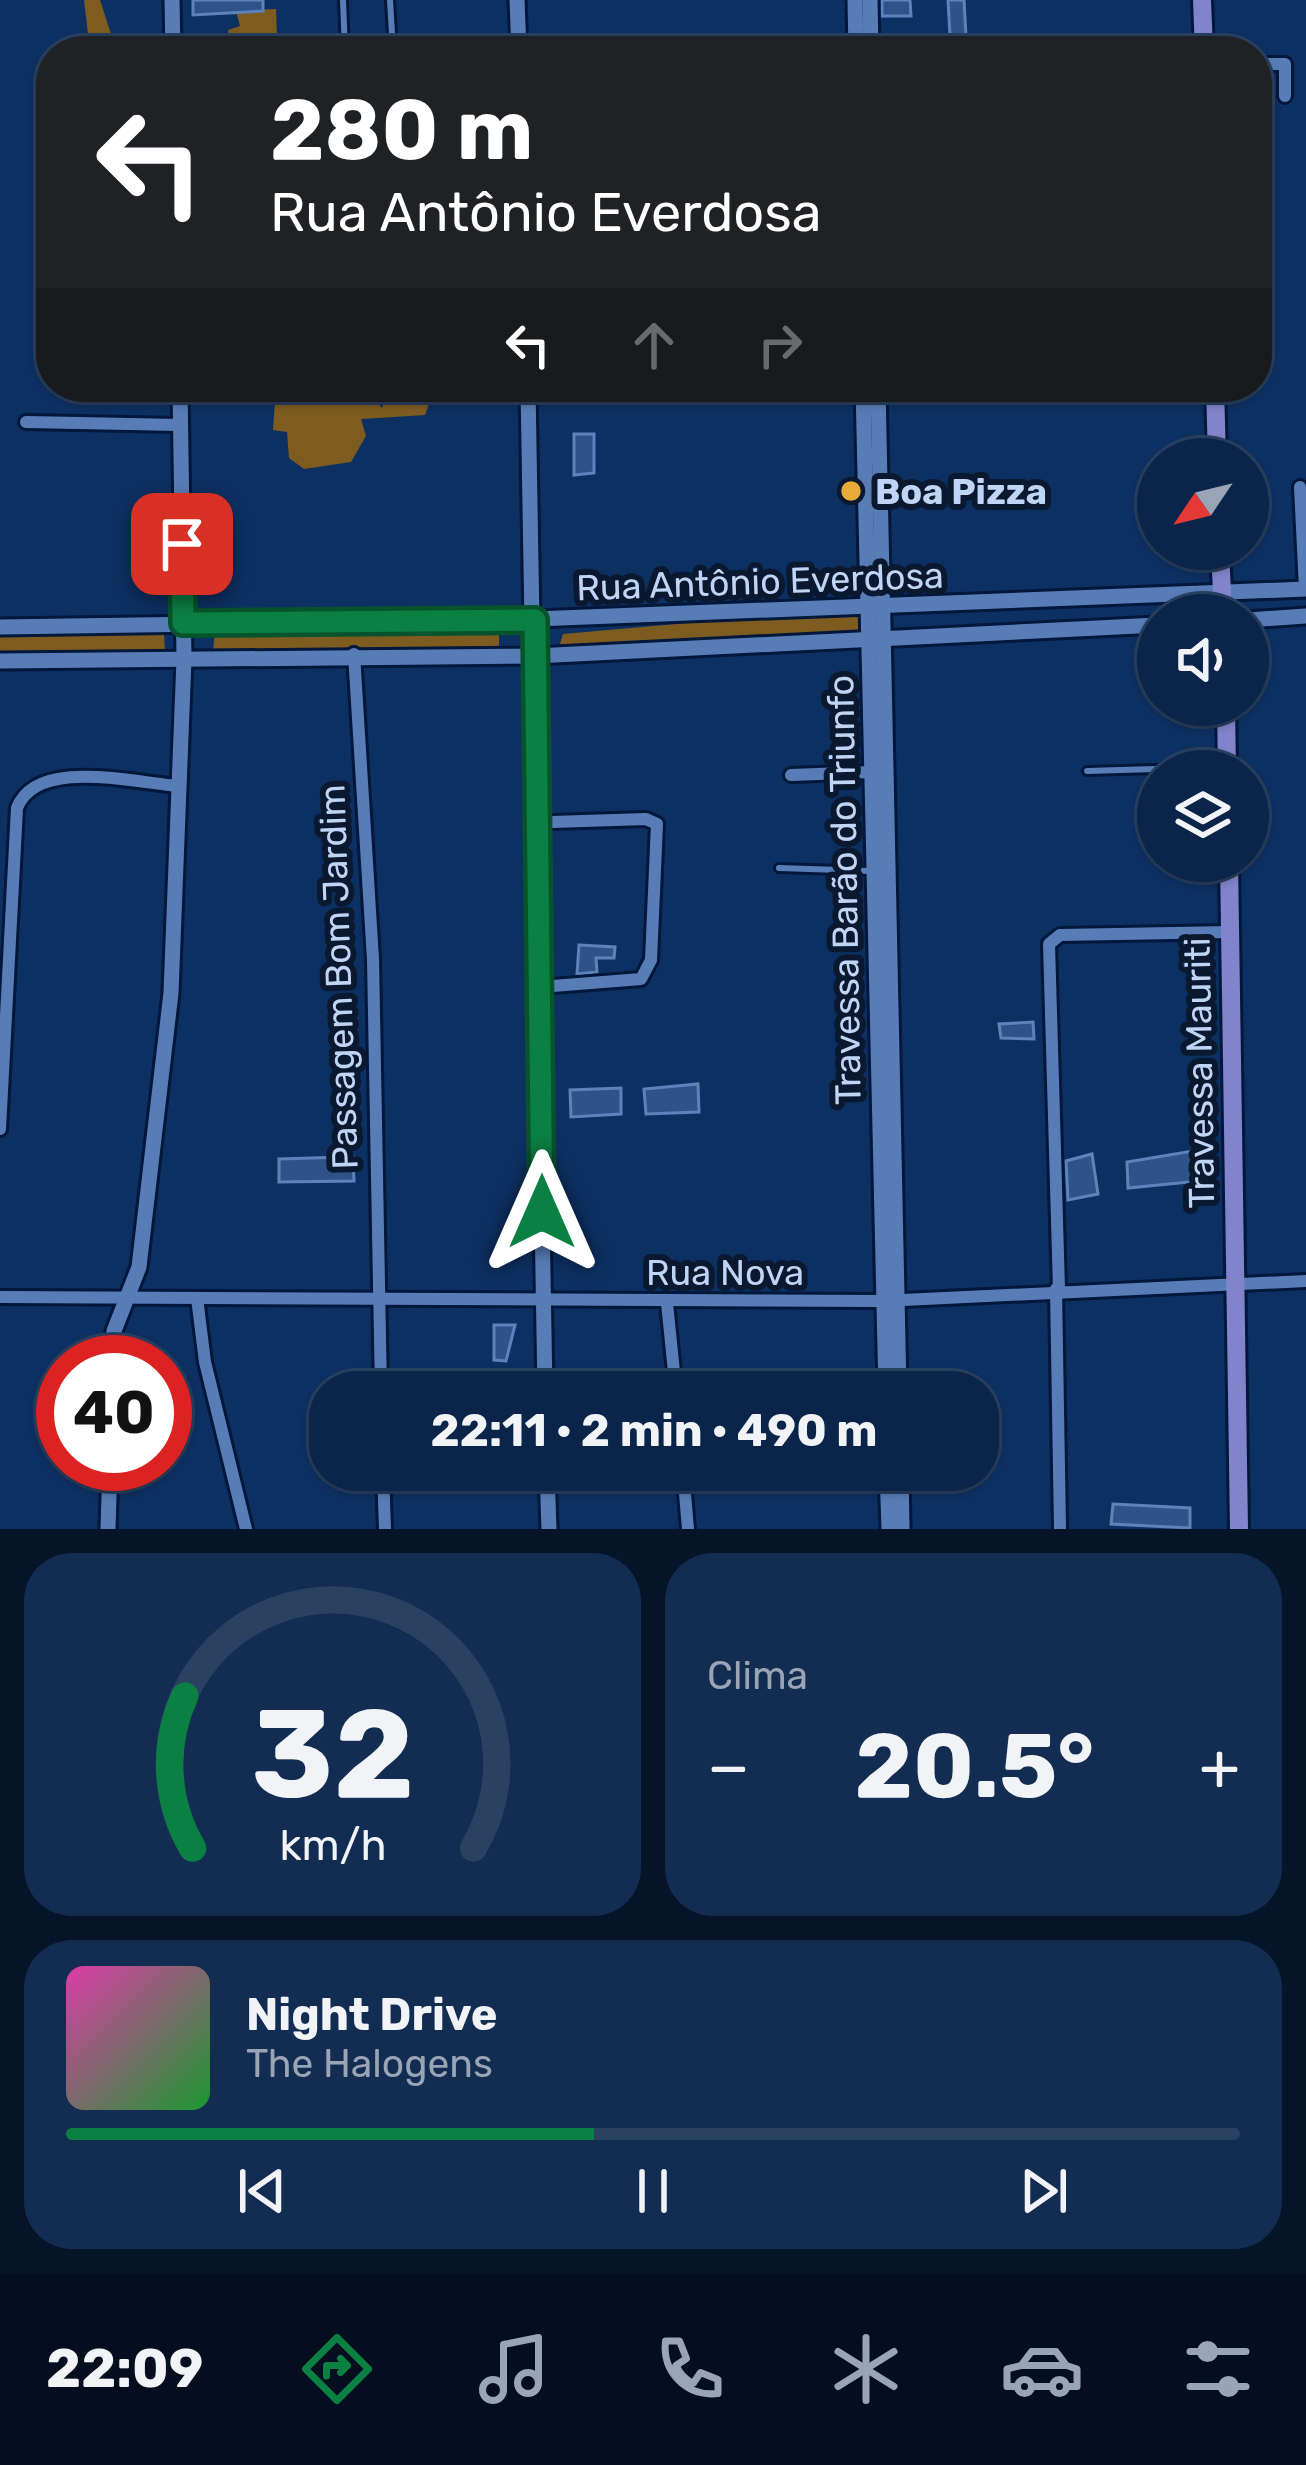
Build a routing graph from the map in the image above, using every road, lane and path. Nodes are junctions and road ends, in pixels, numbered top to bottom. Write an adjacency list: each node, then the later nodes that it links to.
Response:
1 (172, 0): 8 (street)
2 (343, 0): 9 (lane)
3 (390, 0): 10 (lane)
4 (517, 0): 11 (street)
5 (855, 0): 12 (street)
6 (870, 0): 13 (street)
7 (1202, 0): 14 (main road)
8 (173, 36)
9 (344, 36)
10 (392, 36)
11 (518, 36)
12 (856, 36)
13 (871, 36)
14 (1203, 36)
15 (1272, 64): 16 (street)
16 (1285, 96)
17 (180, 402): 23 (street)
18 (529, 402): 34 (street)
19 (864, 402): 31 (street, Travessa Barão do Triunfo)
20 (878, 402): 31 (street, Travessa Barão do Triunfo)
21 (1215, 402): 24 (main road)
22 (26, 422): 23 (street)
23 (180, 425): 35 (street)
24 (1216, 438)
25 (1300, 487): 28 (street)
26 (1220, 570): 29 (main road)
27 (1269, 589): 28 (street, Rua Antônio Everdosa); 29 (street, Rua Antônio Everdosa); 33 (street)
28 (1306, 589)
29 (1221, 591): 30 (main road); 31 (street, Rua Antônio Everdosa)
30 (1221, 594)
31 (876, 608): 34 (street, Rua Antônio Everdosa); 38 (street, Travessa Barão do Triunfo)
32 (1306, 616): 33 (street)
33 (1270, 618)
34 (535, 620): 35 (street, Rua Antônio Everdosa); 40 (street)
35 (183, 623): 37 (street, Rua Antônio Everdosa); 41 (street)
36 (1137, 626): 38 (street, Rua Antônio Everdosa)
37 (0, 627)
38 (876, 641): 40 (street, Rua Antônio Everdosa); 45 (street, Travessa Barão do Triunfo); 53 (street, Travessa Barão do Triunfo)
39 (354, 654): 40 (street, Rua Antônio Everdosa); 41 (street, Rua Antônio Everdosa); 61 (street, Passagem Bom Jardim)
40 (535, 656): 48 (street)
41 (184, 659): 42 (street, Rua Antônio Everdosa); 47 (street)
42 (0, 662)
43 (1137, 770): 44 (lane)
44 (1087, 771)
45 (872, 772): 46 (street); 50 (street, Travessa Barão do Triunfo)
46 (791, 775)
47 (179, 786): 55 (street); 62 (street)
48 (544, 822): 54 (street); 54 (street)
49 (779, 868): 50 (lane)
50 (874, 871): 53 (street, Travessa Barão do Triunfo)
51 (1230, 882): 52 (main road, Travessa Mauriti)
52 (1231, 932): 57 (main road, Travessa Mauriti); 58 (street)
53 (883, 950): 63 (street, Travessa Barão do Triunfo)
54 (540, 987): 64 (street)
55 (0, 1129)
56 (1306, 1281): 57 (street, Rua Nova)
57 (1234, 1285): 58 (street, Rua Nova); 86 (main road, Travessa Mauriti)
58 (1057, 1289): 63 (street, Rua Nova); 85 (street)
59 (0, 1297): 62 (street, Rua Nova)
60 (196, 1298): 61 (street, Rua Nova); 62 (street, Rua Nova); 79 (street)
61 (378, 1298): 64 (street, Rua Nova); 67 (street, Passagem Bom Jardim)
62 (126, 1299): 66 (street)
63 (890, 1301): 65 (street, Rua Nova); 70 (street, Travessa Barão do Triunfo); 71 (street, Travessa Barão do Triunfo)
64 (542, 1302): 65 (street, Rua Nova); 68 (street)
65 (667, 1304): 69 (street)
66 (114, 1335)
67 (380, 1371)
68 (544, 1371)
69 (674, 1371)
70 (887, 1371)
71 (897, 1371)
72 (109, 1491): 78 (street)
73 (384, 1491): 80 (street)
74 (548, 1491): 81 (street)
75 (685, 1491): 82 (street)
76 (888, 1491): 83 (street)
77 (901, 1491): 84 (street)
78 (107, 1529)
79 (246, 1529)
80 (385, 1529)
81 (549, 1529)
82 (688, 1529)
83 (889, 1529)
84 (902, 1529)
85 (1060, 1529)
86 (1239, 1529)

